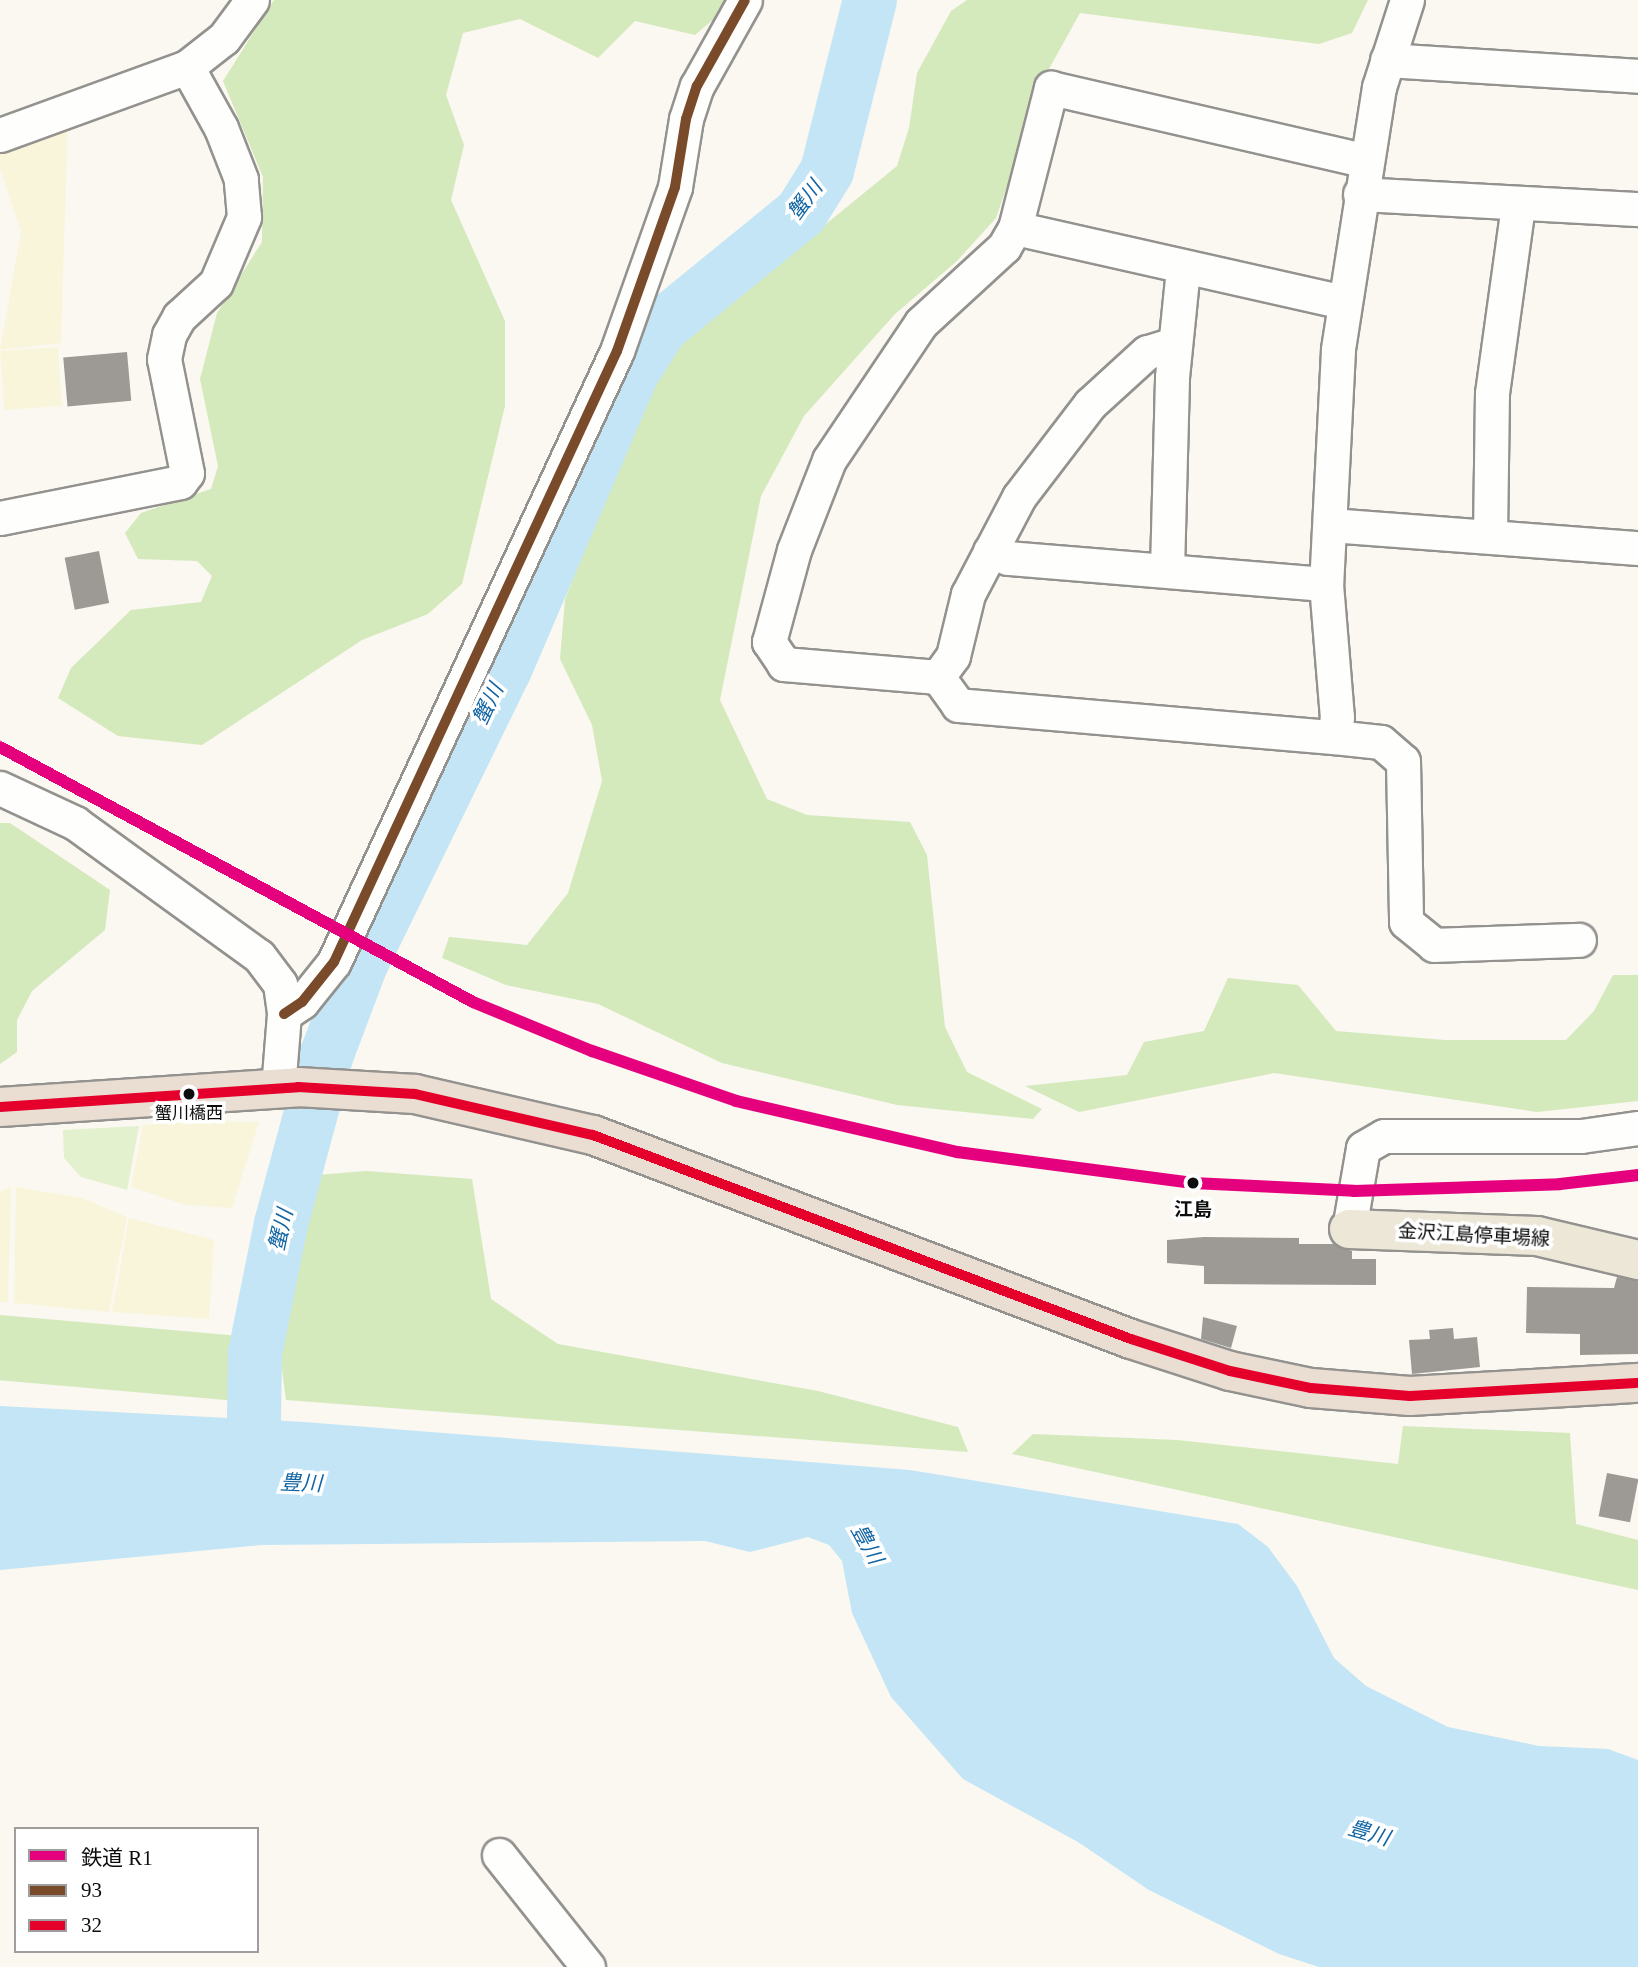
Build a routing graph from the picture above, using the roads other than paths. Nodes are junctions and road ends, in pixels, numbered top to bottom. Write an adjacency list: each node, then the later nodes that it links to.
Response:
1 (252, 0): 5 (street)
2 (745, 0): 27 (street)
3 (1407, 0): 4 (street)
4 (1387, 60): 6 (street); 8 (street)
5 (187, 67): 7 (street); 16 (street)
6 (1638, 76)
7 (0, 135)
8 (1366, 161): 9 (street); 12 (street)
9 (1360, 194): 10 (street); 14 (street)
10 (1518, 205): 11 (street); 18 (street)
11 (1638, 208)
12 (1015, 228): 13 (street); 23 (street)
13 (1184, 268): 14 (street); 15 (street)
14 (1343, 302): 17 (street)
15 (1174, 344): 20 (street); 21 (street)
16 (0, 518)
17 (1329, 525): 18 (street); 22 (street)
18 (1490, 536): 19 (street)
19 (1638, 548)
20 (990, 551): 21 (street); 23 (street)
21 (1167, 569): 22 (street)
22 (1326, 584): 24 (street)
23 (938, 677): 24 (street)
24 (1334, 737): 26 (street)
25 (0, 788): 27 (street)
26 (1579, 940)
27 (285, 1014): 28 (street)
28 (288, 1088): 29 (highway); 33 (highway)
29 (0, 1107)
30 (1638, 1128): 31 (street)
31 (1349, 1229): 32 (main road, 金沢江島停車場線)
32 (1638, 1260)
33 (1638, 1383)
34 (499, 1855): 35 (street)
35 (587, 1967)

